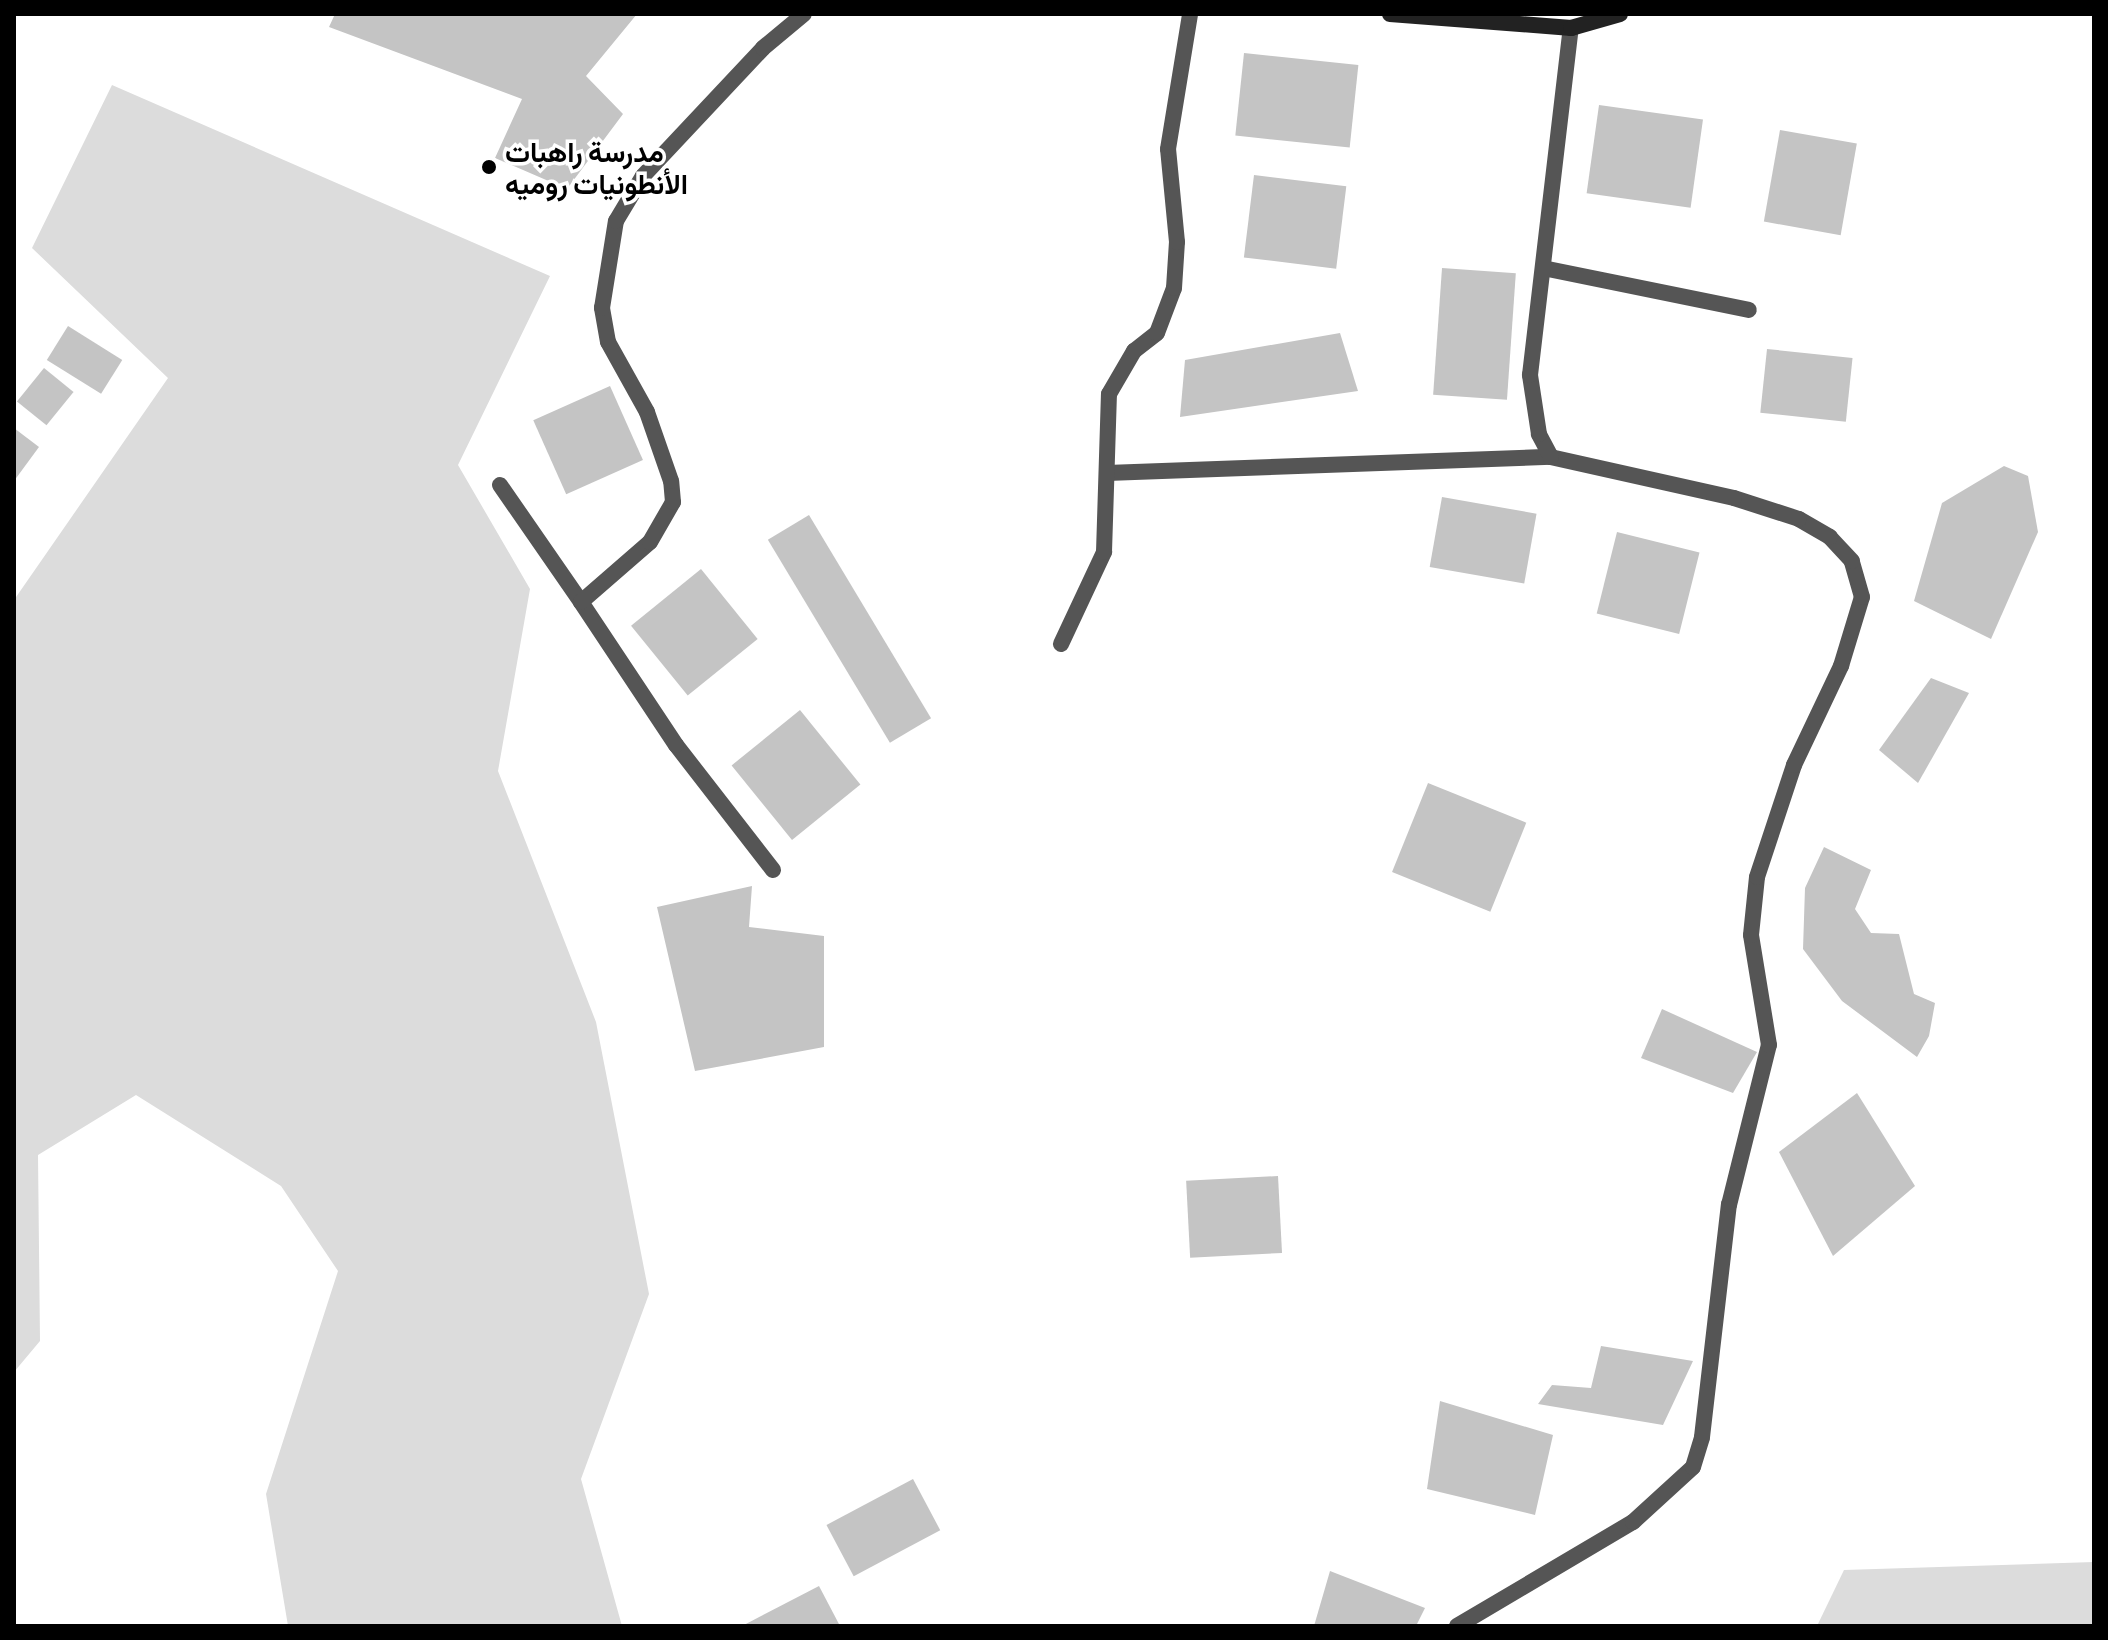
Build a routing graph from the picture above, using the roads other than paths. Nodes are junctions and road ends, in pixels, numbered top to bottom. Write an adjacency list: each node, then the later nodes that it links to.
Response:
1 (804, 14): 11 (street)
2 (1190, 14): 9 (street)
3 (1390, 14): 5 (street)
4 (1620, 14): 5 (street)
5 (1571, 28): 6 (street)
6 (1543, 268): 7 (street); 8 (street)
7 (1749, 310)
8 (1551, 457): 9 (street); 14 (street)
9 (1107, 473): 12 (street)
10 (500, 485): 11 (street)
11 (581, 602): 13 (street)
12 (1061, 644)
13 (773, 870)
14 (1457, 1626)

